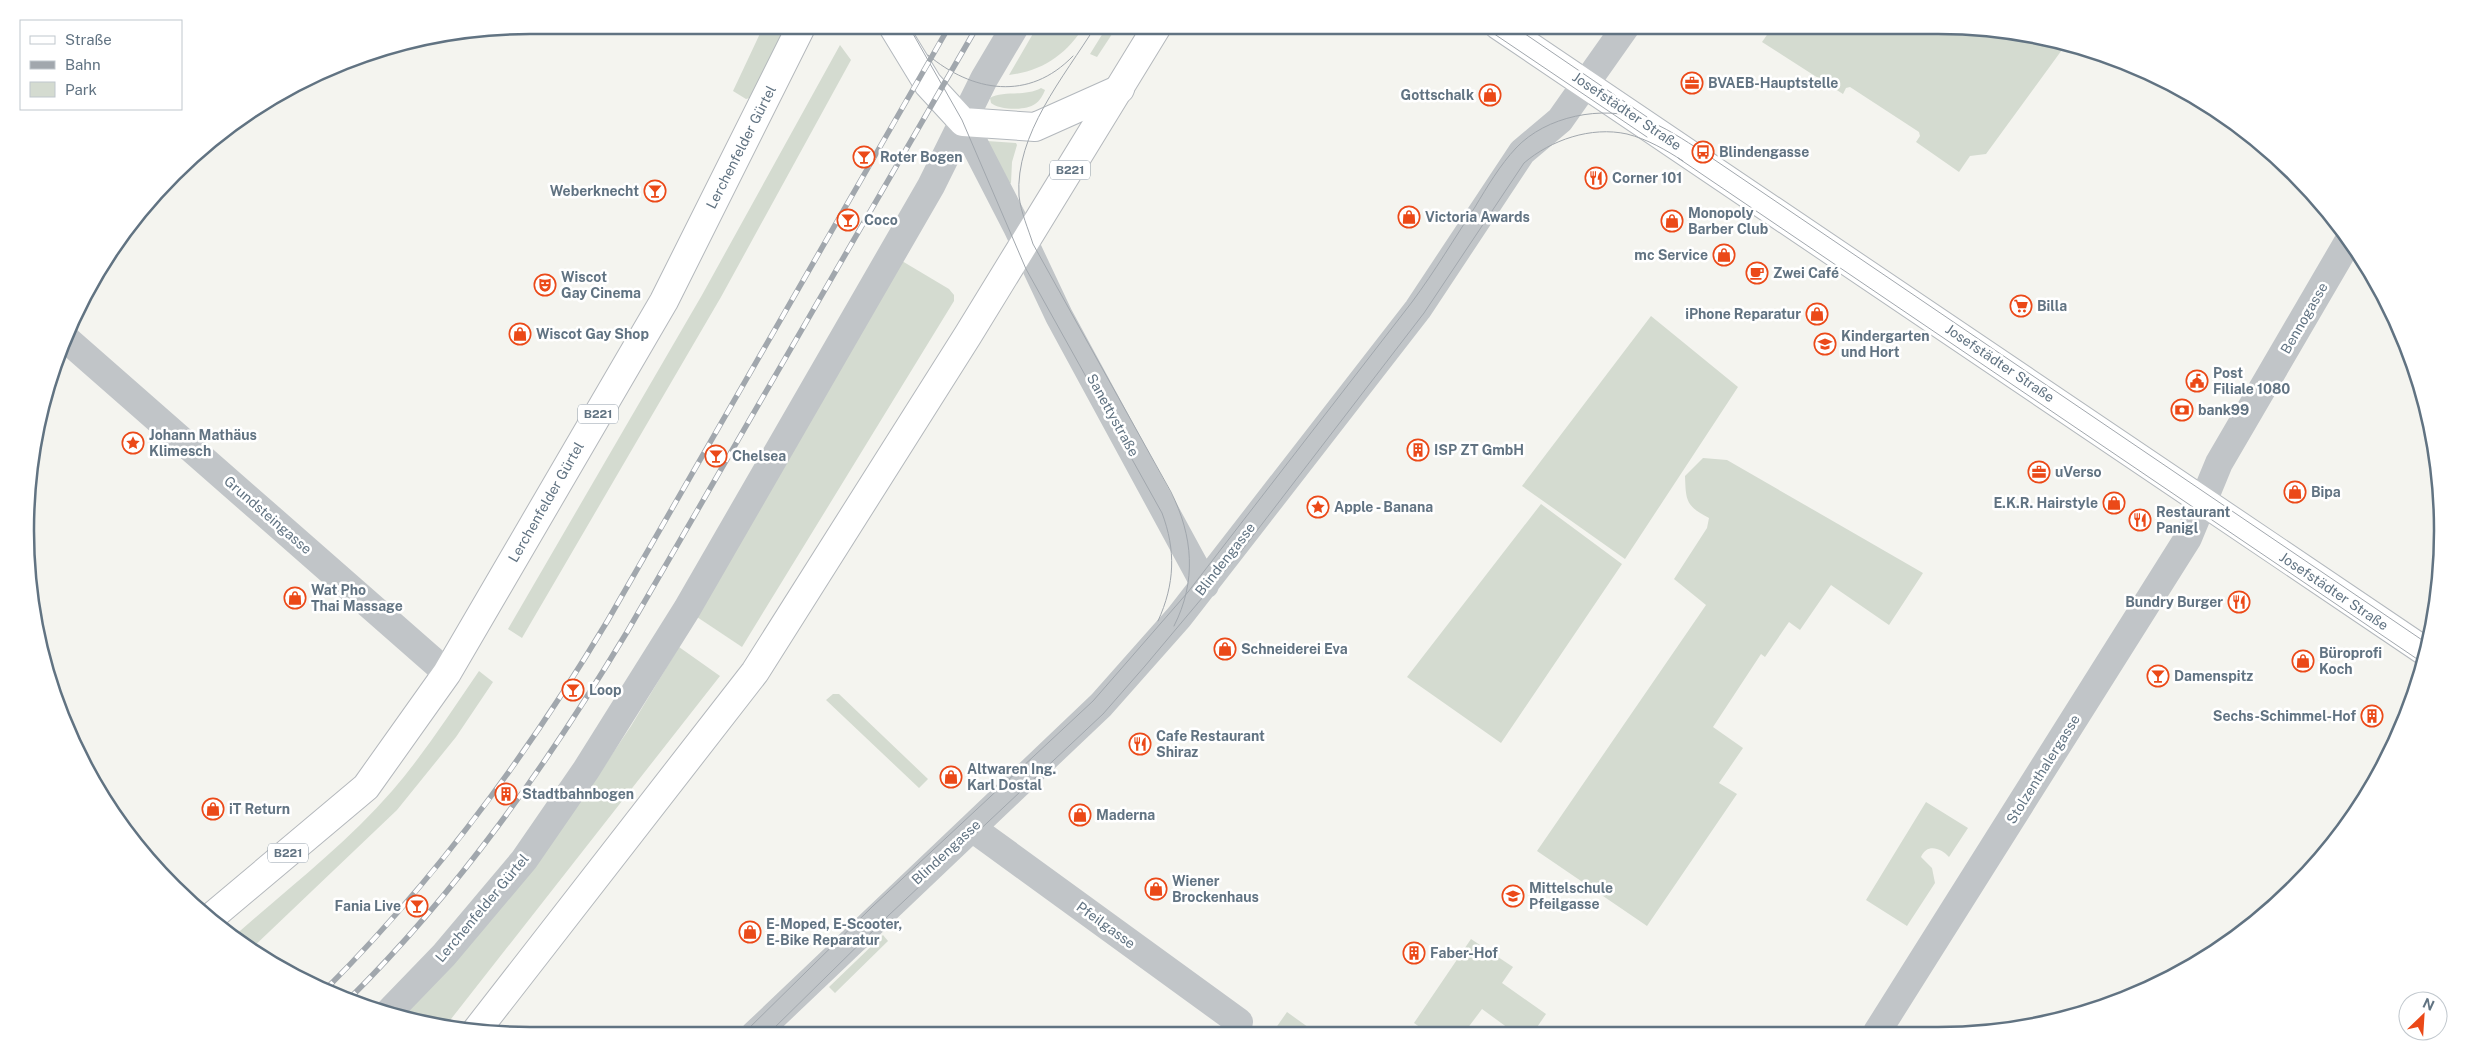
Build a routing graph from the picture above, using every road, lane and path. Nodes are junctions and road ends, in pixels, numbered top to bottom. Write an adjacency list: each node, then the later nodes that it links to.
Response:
1 (798, 34): 16 (main road, Lerchenfelder Gürtel / B221)
2 (897, 34): 9 (main road)
3 (1011, 34): 9 (street, Lerchenfelder Gürtel)
4 (1153, 34): 8 (main road, B221)
5 (1511, 34): 7 (main road, Josefstädter Straße)
6 (1621, 34): 7 (street, Blindengasse)
7 (1586, 84): 13 (main road, Josefstädter Straße); 14 (street, Blindengasse)
8 (1120, 89): 9 (main road); 10 (main road, B221)
9 (963, 122): 10 (street); 19 (street, Lerchenfelder Gürtel)
10 (1024, 244): 14 (street, Sanettystraße); 21 (main road, B221)
11 (2345, 247): 13 (street, Bennogasse)
12 (71, 342): 16 (street, Grundsteingasse)
13 (2204, 502): 15 (main road, Josefstädter Straße); 23 (street, Stolzenthalergasse)
14 (1206, 585): 17 (street, Blindengasse)
15 (2420, 648)
16 (447, 673): 18 (main road, Lerchenfelder Gürtel / B221)
17 (972, 828): 20 (street, Pfeilgasse); 22 (street, Blindengasse)
18 (215, 914)
19 (393, 1007)
20 (1239, 1022)
21 (481, 1024)
22 (762, 1027)
23 (1880, 1027)

